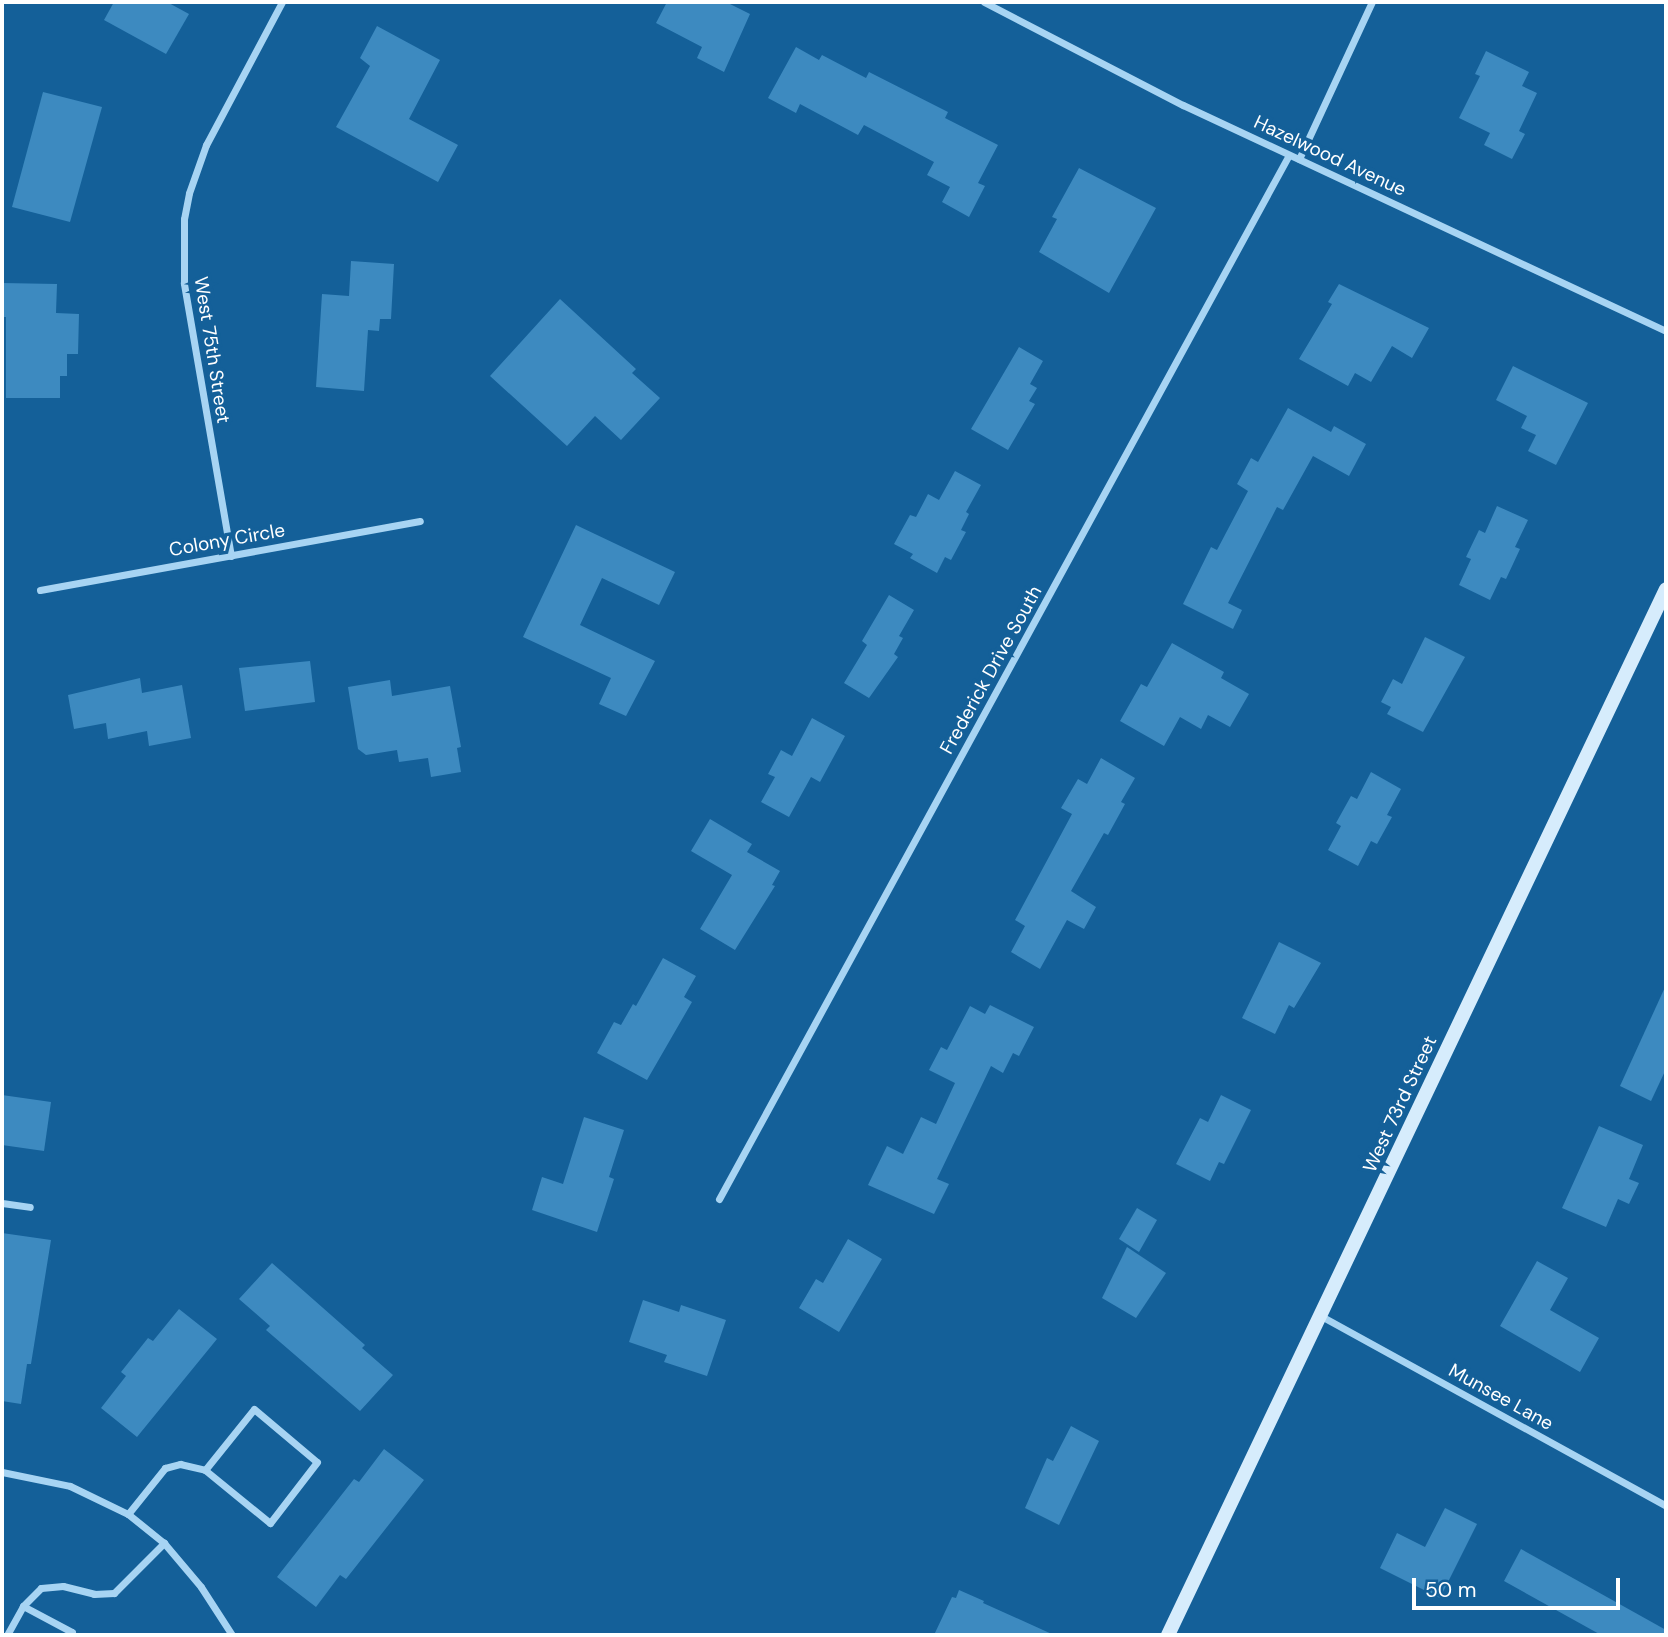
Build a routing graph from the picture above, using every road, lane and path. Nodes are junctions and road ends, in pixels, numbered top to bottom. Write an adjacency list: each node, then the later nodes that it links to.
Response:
1 (282, 2): 8 (street, West 75th Street)
2 (984, 2): 4 (street, Hazelwood Avenue)
3 (1372, 2): 5 (street)
4 (1289, 155): 5 (street, Hazelwood Avenue); 11 (street, Frederick Drive South)
5 (1298, 159): 6 (street, Hazelwood Avenue)
6 (1666, 331)
7 (420, 521): 8 (street, Colony Circle)
8 (232, 556): 10 (street, Colony Circle)
9 (1666, 589): 14 (main road, West 73rd Street)
10 (40, 590)
11 (719, 1199)
12 (2, 1203): 13 (street)
13 (30, 1207)
14 (1321, 1316): 17 (street, Munsee Lane); 24 (main road, West 73rd Street)
15 (205, 1470): 15 (street); 18 (street)
16 (2, 1472): 18 (street)
17 (1666, 1506)
18 (128, 1514): 19 (street)
19 (164, 1543): 20 (street); 23 (street)
20 (23, 1606): 21 (street); 22 (street)
21 (7, 1635)
22 (71, 1635)
23 (232, 1635)
24 (1168, 1635)

